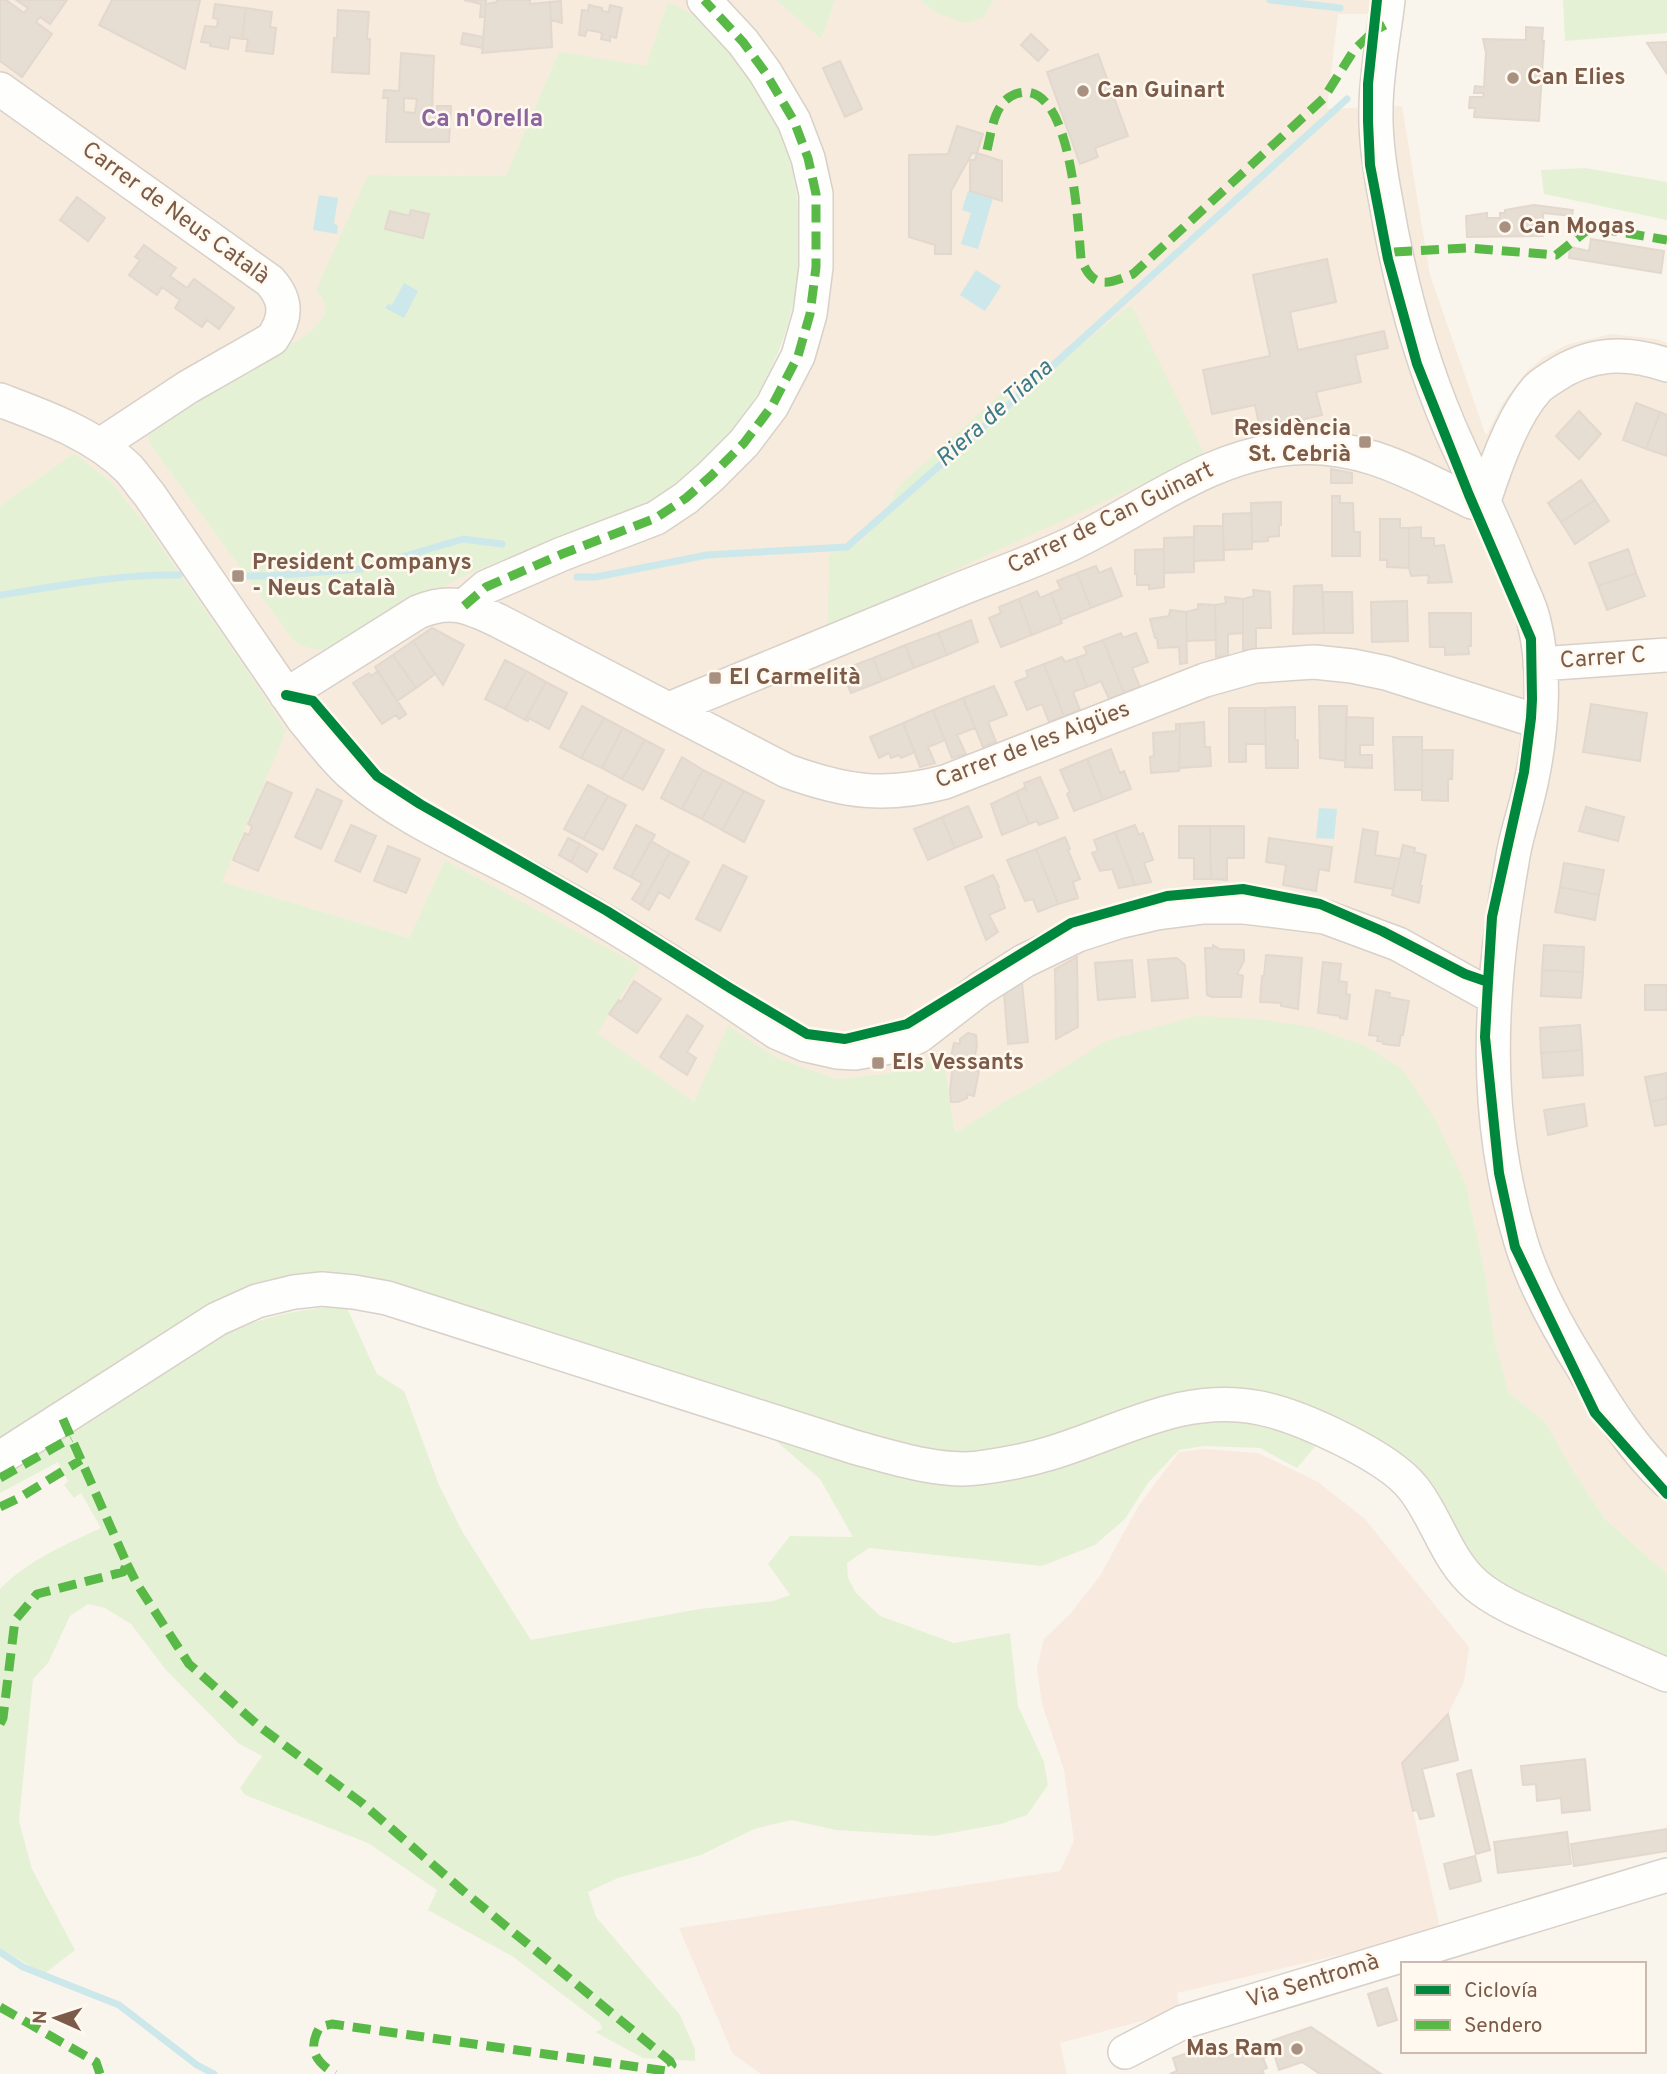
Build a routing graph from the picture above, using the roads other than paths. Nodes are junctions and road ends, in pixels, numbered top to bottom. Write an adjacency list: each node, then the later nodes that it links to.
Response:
1 (704, 0): 10 (street)
2 (1388, 0): 8 (street)
3 (0, 89): 7 (street, Carrer de Neus Català)
4 (1667, 365): 6 (street)
5 (0, 400): 7 (street)
6 (1506, 443): 8 (street); 9 (street)
7 (100, 445): 13 (street)
8 (1483, 504): 9 (street); 14 (street, Carrer de Can Guinart)
9 (1503, 541): 12 (street)
10 (464, 606): 13 (street, Carrer de les Aigües); 14 (street, Carrer de les Aigües)
11 (1667, 655): 12 (street, Carrer C)
12 (1540, 664): 15 (street)
13 (286, 695): 16 (street)
14 (669, 709): 15 (street, Carrer de les Aigües)
15 (1540, 722): 16 (street)
16 (1496, 998): 18 (street)
17 (0, 1458): 19 (street)
18 (1667, 1481)
19 (1667, 1675)
20 (1667, 1875): 21 (street, Via Sentromà)
21 (1125, 2052)

